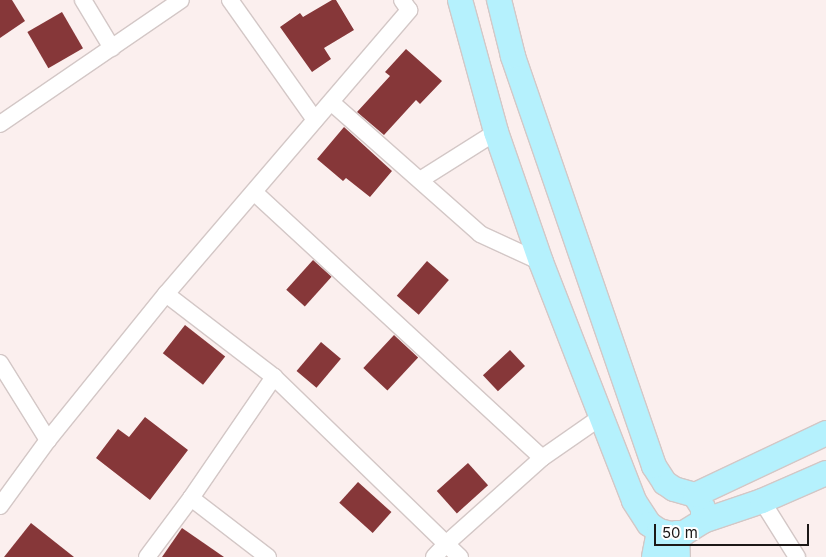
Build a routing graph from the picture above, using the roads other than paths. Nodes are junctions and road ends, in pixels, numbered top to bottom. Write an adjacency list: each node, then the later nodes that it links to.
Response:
1 (83, 0): 7 (street)
2 (181, 0): 7 (street)
3 (230, 0): 9 (street)
4 (402, 0): 8 (street)
5 (460, 0): 11 (main road)
6 (498, 0): 23 (main road)
7 (112, 48): 10 (street)
8 (331, 102): 9 (street); 12 (street)
9 (315, 120): 13 (street)
10 (0, 124)
11 (496, 132): 12 (street); 14 (main road)
12 (420, 180): 14 (street)
13 (254, 192): 15 (street); 21 (street)
14 (542, 262): 18 (main road)
15 (166, 294): 17 (street); 20 (street)
16 (0, 363): 20 (street)
17 (274, 377): 24 (street); 29 (street)
18 (600, 417): 21 (street); 28 (main road)
19 (826, 433): 23 (main road)
20 (48, 440): 26 (street)
21 (542, 458): 29 (street)
22 (826, 473): 25 (main road)
23 (695, 495): 27 (main road)
24 (191, 498): 30 (street); 31 (street)
25 (762, 501): 27 (main road); 36 (street)
26 (0, 506)
27 (703, 521): 28 (main road)
28 (668, 532): 34 (main road); 35 (main road)
29 (447, 543): 32 (street); 33 (street)
30 (147, 557)
31 (268, 557)
32 (434, 557)
33 (460, 557)
34 (654, 557)
35 (678, 557)
36 (797, 557)

